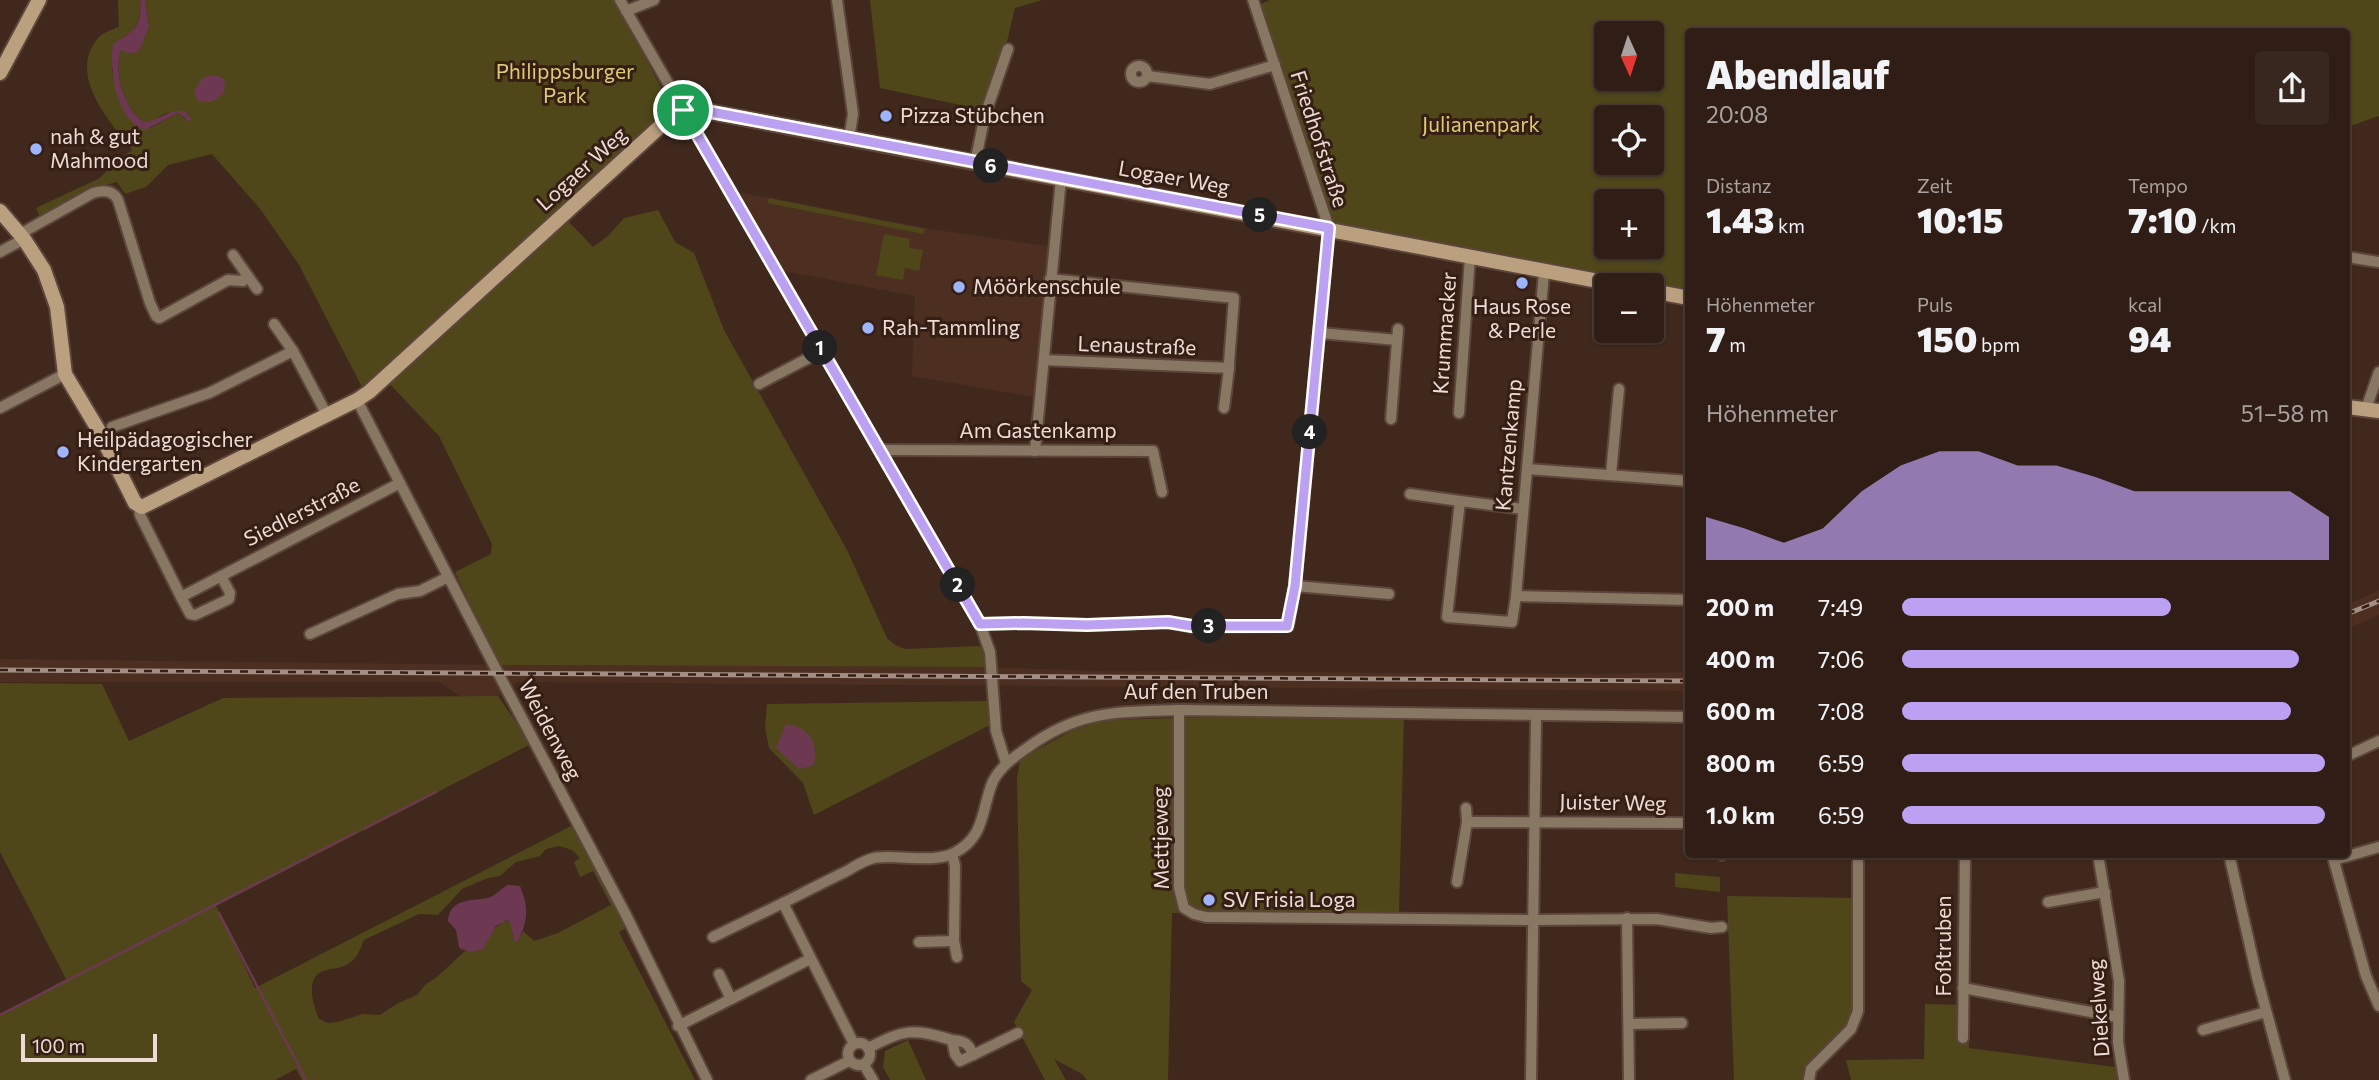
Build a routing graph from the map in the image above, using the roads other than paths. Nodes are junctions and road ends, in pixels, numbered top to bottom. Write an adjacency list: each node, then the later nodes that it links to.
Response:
1 (39, 0): 9 (street)
2 (620, 0): 6 (street)
3 (654, 0): 6 (street)
4 (837, 0): 12 (street)
5 (1256, 1): 8 (street, Friedhofstraße)
6 (626, 11): 11 (street)
7 (1008, 49): 13 (street)
8 (1275, 65): 10 (street); 16 (street, Friedhofstraße)
9 (0, 73)
10 (1147, 76)
11 (683, 110): 12 (street, Logaer Weg); 35 (street); 42 (street, Logaer Weg)
12 (849, 139): 13 (street, Logaer Weg)
13 (975, 163): 14 (street, Logaer Weg)
14 (1061, 179): 16 (street, Logaer Weg); 26 (street)
15 (0, 211): 17 (street)
16 (1329, 228): 20 (street, Logaer Weg); 33 (street, Friedhofstraße)
17 (22, 237): 18 (street); 27 (street); 39 (street)
18 (0, 252)
19 (233, 255): 23 (street)
20 (1470, 257): 24 (street, Logaer Weg); 47 (street, Krummacker)
21 (2350, 257): 22 (street)
22 (2379, 262)
23 (239, 266): 25 (street); 27 (street)
24 (1544, 272): 28 (street, Logaer Weg); 53 (street, Kantzenkamp)
25 (247, 275): 27 (street); 29 (street)
26 (1050, 279): 36 (street); 37 (street)
27 (228, 280)
28 (1594, 281)
29 (257, 289)
30 (1664, 293): 31 (street)
31 (1685, 297)
32 (274, 324): 34 (street)
33 (1320, 333): 49 (street); 64 (street, Friedhofstraße)
34 (293, 351): 48 (street); 50 (street)
35 (822, 351): 40 (street); 51 (street)
36 (1044, 360): 37 (street, Lenaustraße); 52 (street)
37 (1228, 369): 45 (street)
38 (2379, 372): 46 (street)
39 (65, 374): 44 (street); 60 (street)
40 (759, 384)
41 (1619, 389): 54 (street)
42 (357, 400): 48 (street, Logaer Weg); 56 (street, Weidenweg)
43 (2350, 407): 46 (street)
44 (0, 408)
45 (1224, 408)
46 (2373, 410)
47 (1458, 413)
48 (327, 415): 60 (street, Logaer Weg)
49 (1391, 419)
50 (112, 427)
51 (880, 450): 52 (street, Am Gastenkamp); 69 (street)
52 (1035, 451): 57 (street, Am Gastenkamp)
53 (1527, 469): 54 (street); 61 (street, Kantzenkamp)
54 (1611, 474): 55 (street)
55 (1685, 481)
56 (400, 483): 62 (street, Siedlerstraße); 63 (street, Weidenweg)
57 (1162, 492)
58 (1410, 494): 59 (street)
59 (1460, 501): 61 (street); 66 (street, Kantzenkamp)
60 (139, 506): 67 (street)
61 (1523, 509): 66 (street, Kantzenkamp)
62 (221, 576): 67 (street, Siedlerstraße); 67 (street)
63 (448, 577): 70 (street); 109 (street, Weidenweg)
64 (1295, 586): 65 (street); 69 (street, Friedhofstraße)
65 (1389, 594)
66 (1516, 596): 68 (street)
67 (181, 597)
68 (1685, 600)
69 (980, 624): 76 (street)
70 (310, 634)
71 (1180, 710): 72 (street, Auf den Truben); 76 (street, Auf den Truben); 94 (street, Mettjeweg)
72 (1536, 717): 73 (street, Auf den Truben); 78 (street)
73 (1685, 717)
74 (2379, 741): 75 (street)
75 (2350, 755)
76 (1006, 763): 83 (street, Auf den Truben)
77 (1466, 808): 79 (street)
78 (1536, 821): 79 (street, Juister Weg); 80 (street, Juister Weg); 94 (street)
79 (1467, 822): 89 (street)
80 (1685, 823)
81 (2379, 847): 82 (street)
82 (2350, 853)
83 (952, 854): 92 (street); 97 (street)
84 (1857, 858): 122 (street)
85 (1965, 858): 102 (street, Foßtruben)
86 (2099, 858): 90 (street, Diekelweg)
87 (2230, 858): 105 (street)
88 (2333, 858): 104 (street)
89 (1457, 882)
90 (2105, 892): 91 (street); 106 (street, Diekelweg)
91 (2048, 902)
92 (783, 903): 96 (street); 100 (street)
93 (1627, 919): 94 (street, Mettjeweg); 95 (street, Mettjeweg); 108 (street)
94 (1534, 920): 120 (street)
95 (1722, 927)
96 (713, 937)
97 (954, 941): 98 (street); 99 (street)
98 (919, 942)
99 (957, 957)
100 (810, 959): 103 (street); 113 (street)
101 (719, 974): 103 (street)
102 (1963, 988): 106 (street); 112 (street, Foßtruben)
103 (732, 999): 109 (street)
104 (2379, 1006)
105 (2266, 1012): 110 (street); 124 (street)
106 (2117, 1017): 123 (street, Diekelweg)
107 (1682, 1023): 108 (street)
108 (1629, 1024): 121 (street)
109 (678, 1026): 117 (street, Weidenweg)
110 (2203, 1030)
111 (1018, 1033): 114 (street)
112 (1963, 1038)
113 (854, 1044): 114 (street); 115 (street)
114 (868, 1048): 116 (street)
115 (849, 1061): 116 (street); 118 (street)
116 (864, 1065): 119 (street)
117 (707, 1080)
118 (811, 1080)
119 (873, 1080)
120 (1531, 1080)
121 (1629, 1080)
122 (1809, 1080)
123 (2124, 1080)
124 (2285, 1080)

